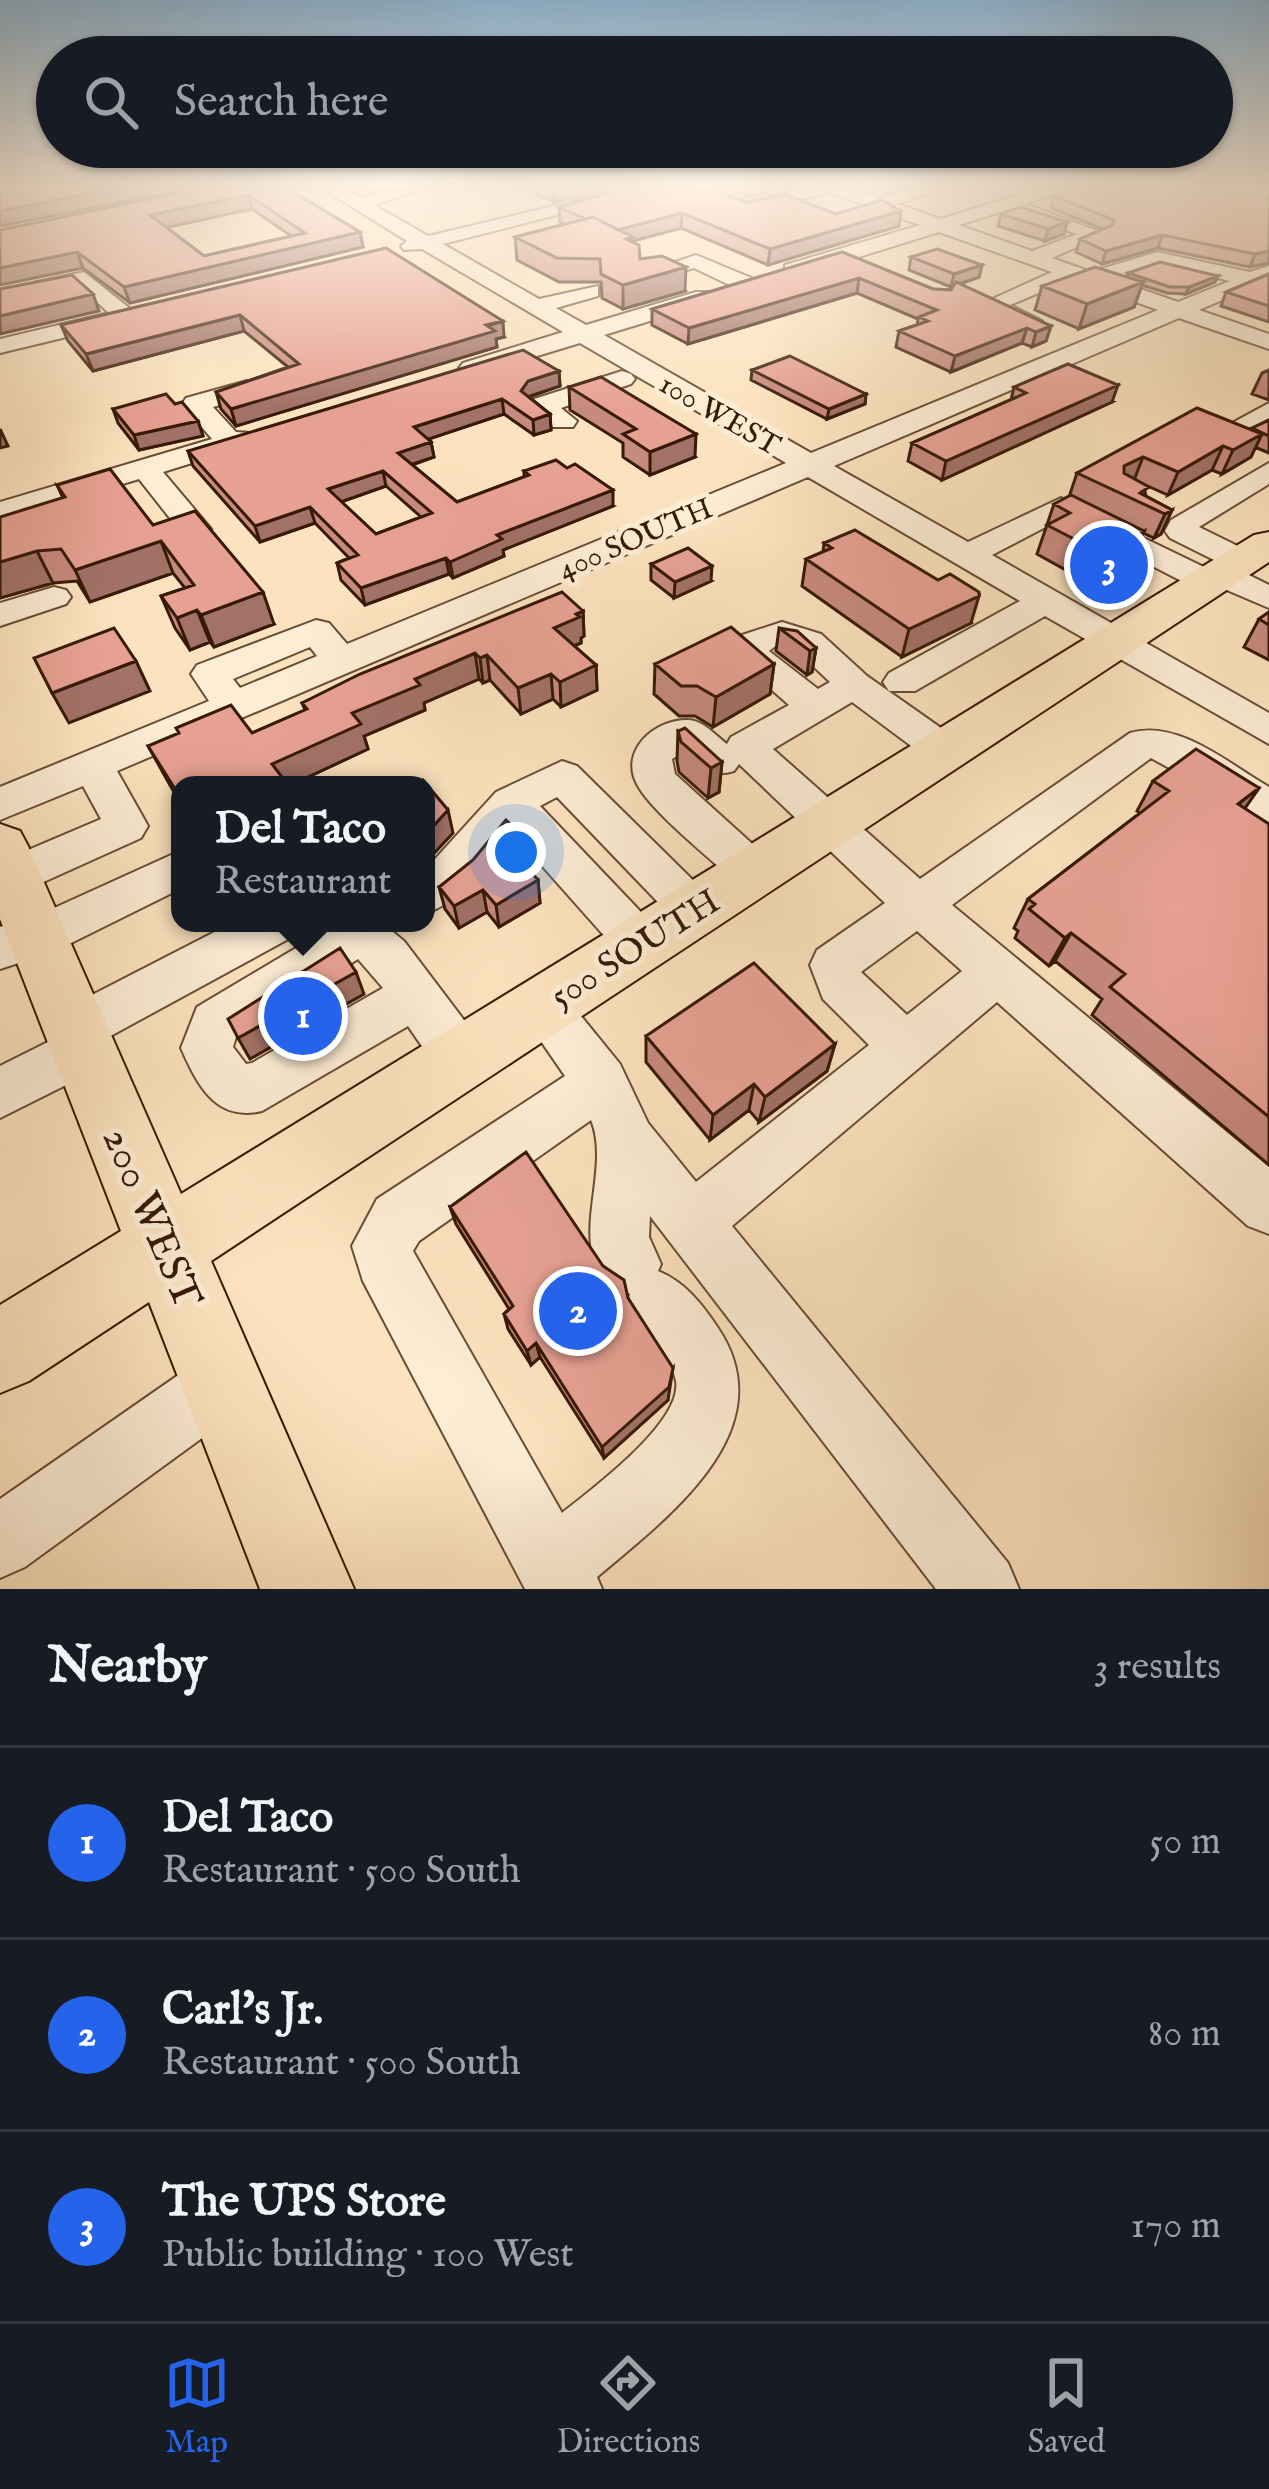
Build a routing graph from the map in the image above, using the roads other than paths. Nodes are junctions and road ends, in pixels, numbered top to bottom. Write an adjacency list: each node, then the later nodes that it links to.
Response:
1 (455, 260): 14 (street, 100 WEST)
2 (824, 260): 11 (street)
3 (854, 260): 7 (street)
4 (1039, 260): 9 (street)
5 (1146, 260): 9 (street)
6 (1169, 260): 10 (street)
7 (875, 268)
8 (651, 274): 11 (street)
9 (1080, 275): 15 (street); 19 (street)
10 (1261, 276): 15 (street, 400 SOUTH)
11 (746, 284): 16 (street)
12 (590, 292): 14 (street)
13 (0, 297): 18 (street)
14 (536, 307): 16 (street, 100 WEST)
15 (1179, 310): 17 (street); 19 (street, 400 SOUTH)
16 (583, 334): 20 (street, 100 WEST); 21 (street)
17 (1269, 342)
18 (0, 346)
19 (1090, 347): 28 (street, 400 SOUTH)
20 (646, 371): 24 (street); 28 (street, 100 WEST)
21 (450, 375)
22 (247, 389): 27 (street)
23 (1266, 415): 26 (street)
24 (563, 421)
25 (274, 429): 27 (street)
26 (1224, 435)
27 (230, 442): 29 (street)
28 (808, 465): 37 (street, 100 WEST); 49 (street, 400 SOUTH)
29 (145, 468): 31 (street); 35 (street)
30 (1269, 472): 34 (street)
31 (40, 500): 33 (street); 36 (street)
32 (1150, 502): 34 (street)
33 (0, 512)
34 (1187, 520): 38 (street)
35 (195, 529)
36 (0, 538)
37 (965, 556): 38 (street); 41 (street, 100 WEST)
38 (1235, 565): 40 (street); 43 (main road, 500 SOUTH)
39 (54, 597): 42 (street)
40 (1269, 598)
41 (1044, 602): 43 (street, 100 WEST); 44 (street)
42 (0, 616)
43 (1114, 642): 47 (street, 100 WEST); 48 (main road, 500 SOUTH)
44 (902, 682)
45 (854, 685): 46 (street); 46 (street); 48 (street)
46 (817, 707): 53 (street)
47 (1269, 730)
48 (944, 750): 53 (main road, 500 SOUTH)
49 (93, 764): 51 (street); 54 (street)
50 (511, 803): 57 (street); 59 (street); 63 (street)
51 (0, 804)
52 (1269, 807): 58 (street)
53 (817, 830): 55 (main road, 500 SOUTH); 55 (street); 58 (street)
54 (6, 861): 62 (main road, 200 WEST)
55 (753, 872): 59 (main road, 500 SOUTH)
56 (171, 873): 62 (street)
57 (435, 888)
58 (920, 904): 64 (street); 68 (street)
59 (693, 909): 63 (main road, 500 SOUTH)
60 (260, 932): 67 (street)
61 (372, 932): 65 (street); 65 (street)
62 (24, 939): 67 (main road, 200 WEST)
63 (640, 943): 66 (main road, 500 SOUTH)
64 (998, 970): 68 (street); 73 (street)
65 (416, 995): 69 (street)
66 (541, 1005): 69 (main road, 500 SOUTH); 70 (street)
67 (80, 1039): 71 (street); 75 (main road, 200 WEST)
68 (906, 1047): 74 (street)
69 (460, 1057): 75 (main road, 500 SOUTH)
70 (601, 1082): 72 (street); 79 (street)
71 (0, 1093)
72 (628, 1142): 74 (street); 79 (street)
73 (1269, 1204)
74 (692, 1222): 80 (street)
75 (166, 1246): 76 (main road, 500 SOUTH); 77 (main road, 200 WEST)
76 (0, 1352)
77 (223, 1383): 78 (street); 81 (main road, 200 WEST)
78 (0, 1542)
79 (559, 1578)
80 (975, 1586)
81 (307, 1589)

